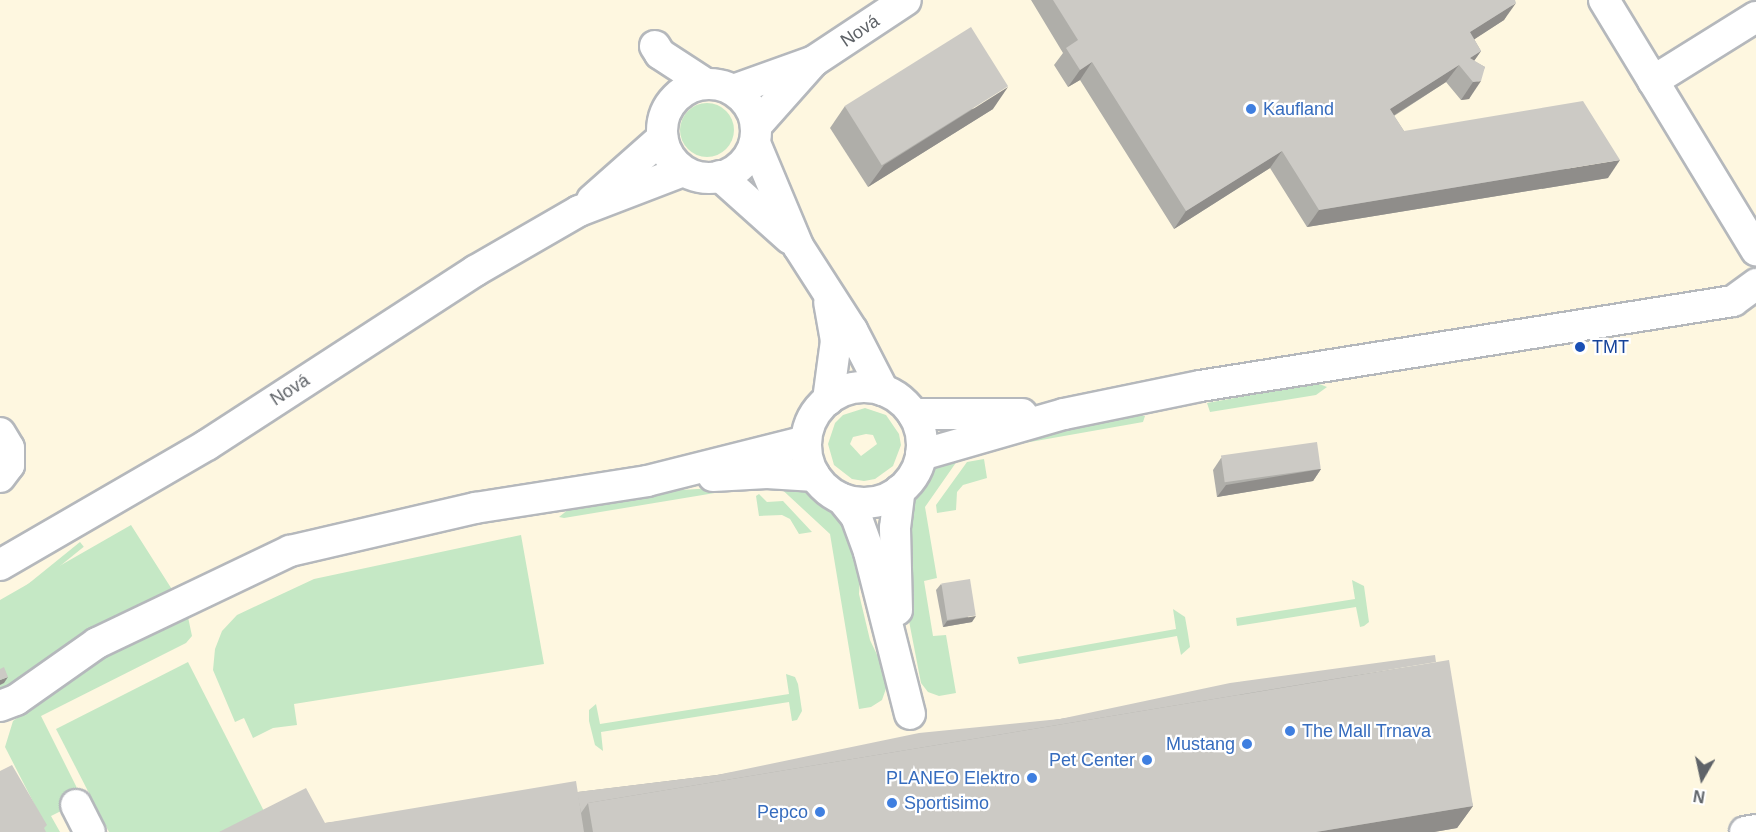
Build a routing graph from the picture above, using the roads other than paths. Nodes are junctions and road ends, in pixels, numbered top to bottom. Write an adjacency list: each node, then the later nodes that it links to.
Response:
1 (906, 0): 4 (street, Nová)
2 (1604, 0): 5 (street)
3 (1756, 17): 5 (street)
4 (814, 61): 6 (street, Nová); 8 (street, Nová)
5 (1653, 81): 14 (street)
6 (720, 87): 7 (street, Nová); 7 (street); 8 (street)
7 (668, 107): 9 (street)
8 (756, 134): 11 (street, Nová); 13 (street)
9 (662, 138): 10 (street); 12 (street, Nová)
10 (683, 171): 11 (street); 12 (street, Nová)
11 (720, 176): 13 (street)
12 (579, 212): 29 (street, Nová)
13 (798, 246): 16 (street)
14 (1756, 250)
15 (1756, 284): 20 (street)
16 (828, 297): 17 (street); 18 (street)
17 (883, 390): 18 (street); 19 (street)
18 (828, 400): 22 (street)
19 (913, 414): 20 (street); 23 (street)
20 (1064, 414): 23 (street)
21 (0, 433): 25 (street)
22 (806, 441): 24 (street); 26 (street)
23 (921, 455): 27 (street)
24 (815, 476): 26 (street); 28 (street)
25 (0, 477)
26 (647, 481): 31 (street)
27 (900, 490): 28 (street); 30 (street)
28 (842, 499): 30 (street)
29 (0, 565)
30 (899, 658): 32 (street)
31 (0, 706)
32 (910, 714)
33 (76, 805): 35 (street)
34 (1756, 830): 36 (street)
35 (90, 832)
36 (1744, 832)

